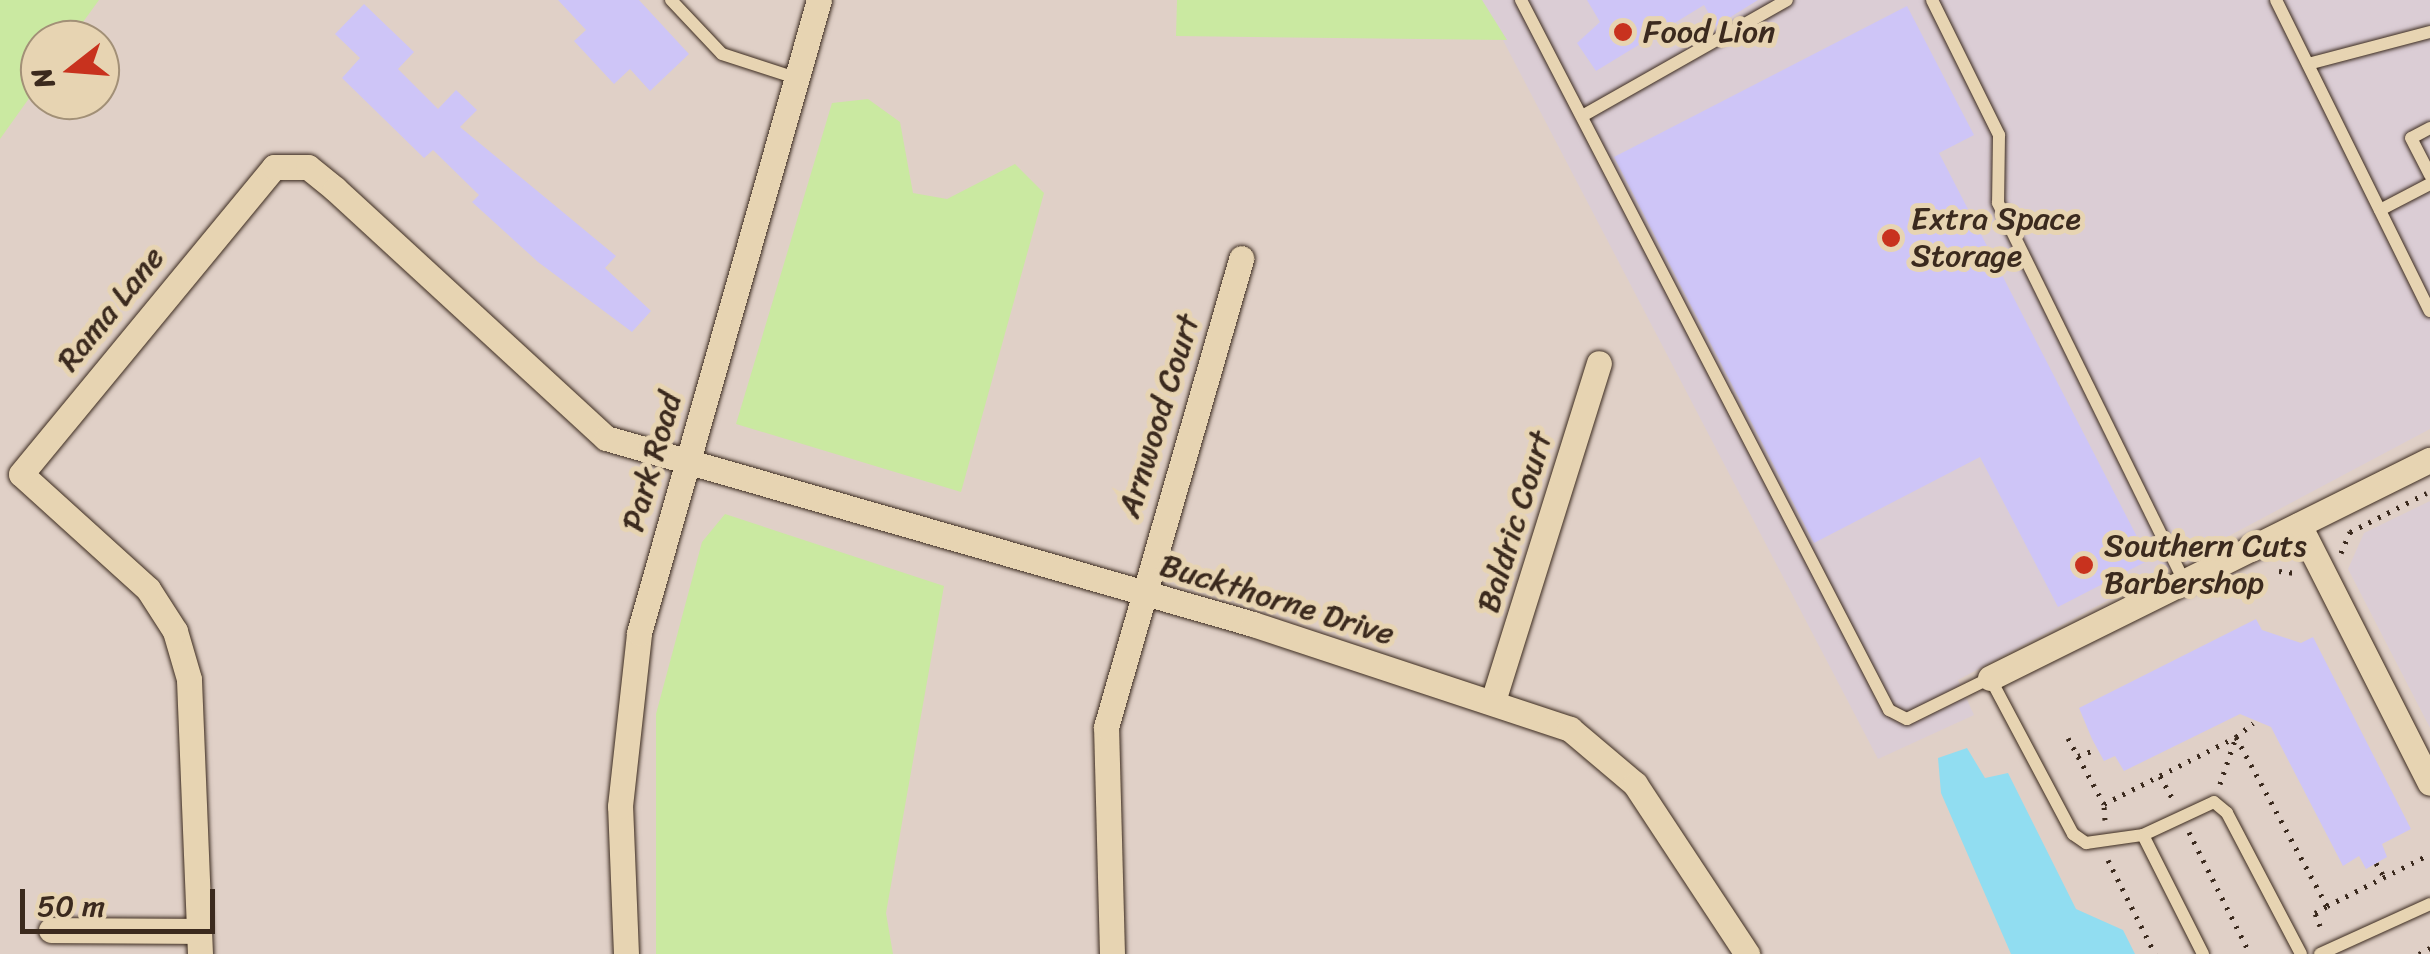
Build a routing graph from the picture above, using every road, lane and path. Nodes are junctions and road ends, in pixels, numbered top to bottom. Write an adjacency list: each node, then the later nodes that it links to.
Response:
1 (671, 0): 9 (lane)
2 (819, 0): 9 (street, Park Road)
3 (1521, 0): 10 (lane)
4 (1787, 0): 10 (lane)
5 (1932, 0): 23 (lane)
6 (2276, 0): 8 (lane)
7 (2430, 32): 8 (lane)
8 (2308, 64): 14 (lane)
9 (796, 78): 18 (street, Park Road)
10 (1584, 115): 25 (lane)
11 (2430, 128): 12 (lane)
12 (2430, 175)
13 (2430, 184): 14 (lane)
14 (2380, 210): 16 (lane)
15 (1241, 258): 24 (street, Arnwood Court)
16 (2430, 311)
17 (1599, 363): 26 (street, Baldric Court)
18 (684, 460): 24 (street, Buckthorne Drive); 48 (street, Rama Lane); 50 (street, Park Road)
19 (2430, 460): 21 (street)
20 (2430, 491): 22 (path)
21 (2299, 526): 23 (street); 33 (street)
22 (2341, 556)
23 (2184, 582): 25 (street)
24 (1140, 592): 26 (street, Buckthorne Drive); 51 (street, Arnwood Court)
25 (1990, 678): 39 (lane)
26 (1493, 701): 52 (street, Buckthorne Drive)
27 (2253, 723): 28 (path)
28 (2236, 737): 32 (path); 34 (path); 45 (path)
29 (2068, 738): 31 (path)
30 (2097, 749): 31 (path)
31 (2078, 756): 36 (path)
32 (2160, 776): 35 (path); 36 (path)
33 (2430, 783)
34 (2220, 784)
35 (2173, 799)
36 (2104, 804): 37 (path)
37 (2105, 825)
38 (2186, 825): 55 (path)
39 (2143, 835): 54 (lane); 56 (lane)
40 (2430, 854): 43 (path)
41 (2108, 860): 53 (path)
42 (2376, 863): 43 (path)
43 (2384, 877): 45 (path)
44 (2430, 904): 57 (lane)
45 (2327, 906): 46 (path)
46 (2320, 926)
47 (51, 930): 48 (street)
48 (199, 942)
49 (2430, 948): 58 (path)
50 (626, 954)
51 (1112, 954)
52 (1747, 954)
53 (2155, 954)
54 (2203, 954)
55 (2250, 954)
56 (2301, 954)
57 (2320, 954)
58 (2418, 954)

